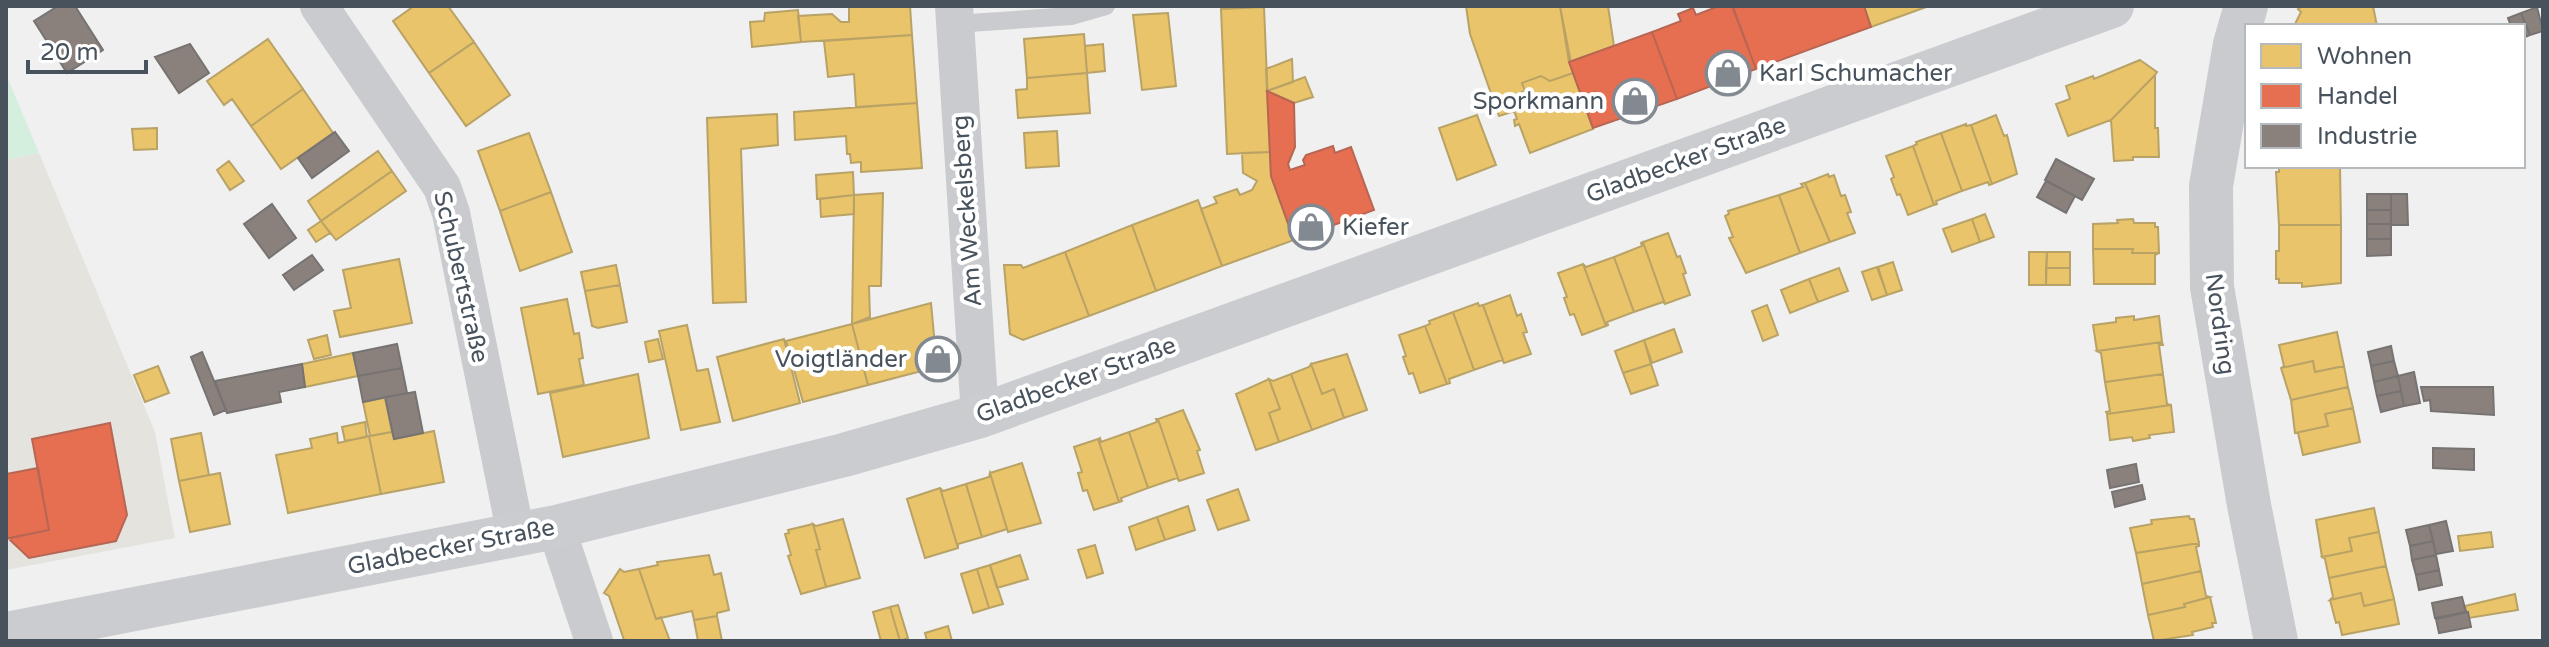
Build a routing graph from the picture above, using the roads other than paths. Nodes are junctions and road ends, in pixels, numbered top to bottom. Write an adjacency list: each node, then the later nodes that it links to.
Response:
1 (319, 6): 7 (street, Schubertstraße)
2 (1106, 6): 5 (lane)
3 (2112, 6): 6 (main road, Gladbecker Straße)
4 (2246, 6): 10 (street, Nordring)
5 (955, 15): 6 (street, Am Weckelsberg)
6 (980, 416): 7 (main road, Gladbecker Straße)
7 (536, 531): 8 (street, Schubertstraße); 9 (main road, Gladbecker Straße)
8 (590, 629)
9 (6, 634)
10 (2276, 641)

